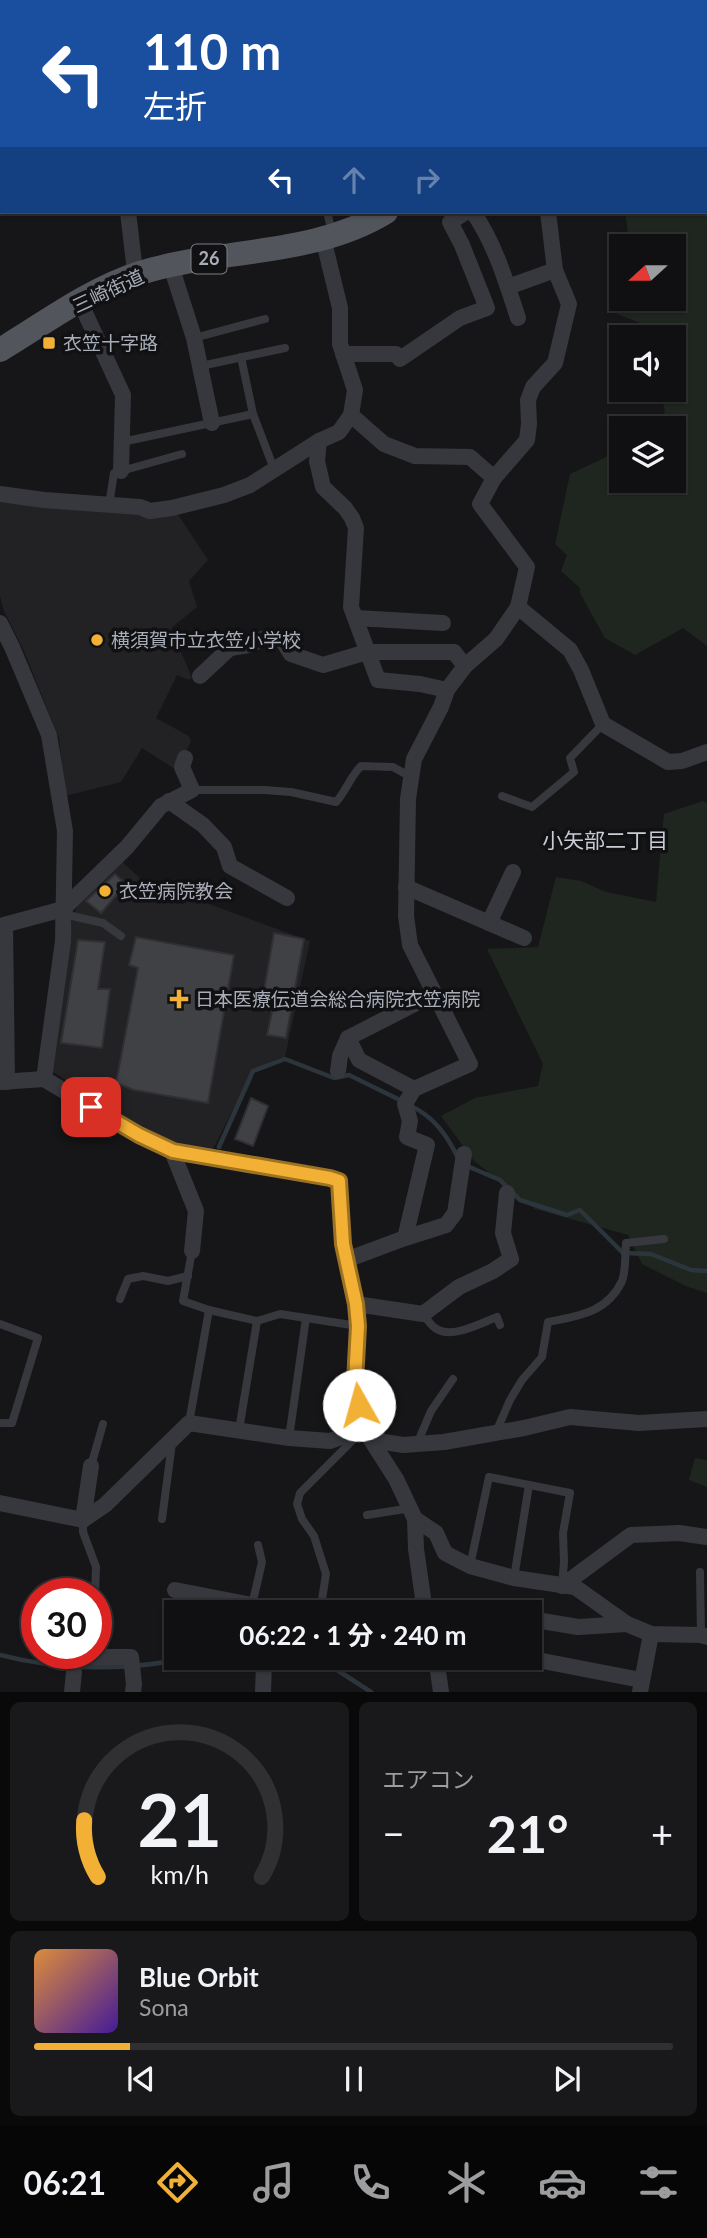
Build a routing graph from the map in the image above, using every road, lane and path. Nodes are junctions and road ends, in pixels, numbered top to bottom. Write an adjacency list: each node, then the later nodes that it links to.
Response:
1 (128, 214): 9 (street)
2 (379, 214): 6 (main road, 三崎街道 / 26)
3 (463, 214): 17 (street)
4 (474, 214): 10 (street)
5 (548, 214): 8 (street)
6 (328, 228): 7 (main road, 三崎街道 / 26); 17 (street)
7 (172, 265): 9 (main road, 三崎街道 / 26); 14 (street)
8 (555, 270): 10 (street); 28 (street)
9 (139, 274): 11 (main road, 三崎街道 / 26)
10 (508, 287): 12 (street)
11 (80, 302): 15 (main road, 三崎街道 / 26); 24 (street)
12 (518, 318)
13 (265, 319): 14 (lane)
14 (194, 338): 19 (street)
15 (6, 340)
16 (285, 348): 18 (lane)
17 (343, 354): 21 (street)
18 (241, 357): 19 (lane); 20 (lane)
19 (201, 366): 22 (street)
20 (253, 414): 22 (lane); 26 (lane)
21 (351, 415): 23 (street); 28 (street)
22 (212, 423): 24 (lane)
23 (319, 441): 26 (street); 32 (street)
24 (122, 442): 27 (street)
25 (182, 454): 27 (lane)
26 (274, 469): 30 (street)
27 (121, 471): 30 (lane)
28 (494, 478): 31 (street)
29 (0, 494): 30 (street)
30 (109, 505)
31 (519, 607): 37 (street); 40 (street)
32 (356, 618): 33 (street); 36 (street)
33 (443, 623)
34 (0, 624): 35 (street)
35 (6, 650): 50 (street)
36 (367, 652): 37 (street); 38 (street); 39 (street)
37 (465, 666): 39 (street)
38 (200, 676)
39 (447, 690): 43 (street)
40 (603, 724): 41 (street); 45 (lane)
41 (707, 752)
42 (184, 758): 44 (street)
43 (411, 777): 44 (lane); 48 (street)
44 (192, 790): 46 (street)
45 (502, 796)
46 (169, 801): 49 (street); 50 (street)
47 (513, 872): 51 (street)
48 (406, 887): 51 (street); 55 (street)
49 (287, 898)
50 (63, 909): 52 (street); 53 (lane); 58 (street)
51 (489, 923): 54 (street)
52 (2, 925): 59 (street)
53 (121, 936)
54 (524, 938)
55 (433, 994): 56 (street); 60 (street)
56 (348, 1038): 57 (street); 60 (street)
57 (338, 1071)
58 (44, 1079): 59 (street); 61 (street)
59 (4, 1082)
60 (414, 1089): 64 (street)
61 (173, 1151): 66 (street); 67 (street)
62 (464, 1154): 64 (street)
63 (507, 1193): 72 (street)
64 (405, 1238): 67 (street)
65 (664, 1239): 84 (lane)
66 (192, 1251): 68 (lane)
67 (346, 1260): 70 (street)
68 (188, 1276): 69 (lane); 71 (lane)
69 (120, 1299)
70 (356, 1304): 72 (street); 77 (street)
71 (209, 1310): 74 (lane); 81 (lane)
72 (423, 1314): 76 (lane)
73 (306, 1318): 74 (lane); 77 (lane); 86 (lane)
74 (257, 1321): 83 (lane)
75 (0, 1324): 80 (lane)
76 (500, 1325)
77 (358, 1326): 85 (street)
78 (453, 1379): 88 (lane)
79 (707, 1419): 84 (street)
80 (0, 1423)
81 (189, 1423): 83 (street); 87 (street)
82 (103, 1424): 89 (lane)
83 (239, 1431): 86 (street)
84 (496, 1432): 88 (street)
85 (368, 1435): 86 (street); 88 (street); 92 (street); 106 (lane)
86 (289, 1438)
87 (172, 1443): 94 (lane); 95 (street)
88 (417, 1444)
89 (91, 1466): 95 (street)
90 (529, 1485): 98 (lane); 101 (lane); 102 (lane)
91 (0, 1503): 95 (street)
92 (413, 1514): 93 (lane); 98 (street); 107 (street)
93 (367, 1515)
94 (162, 1519)
95 (83, 1520): 100 (lane)
96 (707, 1537): 102 (street)
97 (258, 1545): 105 (lane)
98 (470, 1566): 101 (street)
99 (700, 1572): 111 (lane)
100 (96, 1578)
101 (514, 1578): 102 (street)
102 (562, 1586): 109 (street)
103 (174, 1590): 104 (street)
104 (227, 1600)
105 (254, 1600)
106 (322, 1600)
107 (423, 1600)
108 (542, 1621): 109 (street)
109 (627, 1624): 110 (street)
110 (651, 1634): 111 (street); 117 (street)
111 (704, 1636)
112 (112, 1657): 119 (street)
113 (542, 1662): 117 (street)
114 (263, 1670): 120 (street)
115 (438, 1670): 121 (street)
116 (74, 1672): 118 (street)
117 (641, 1686)
118 (72, 1692)
119 (133, 1692)
120 (262, 1692)
121 (441, 1692)

